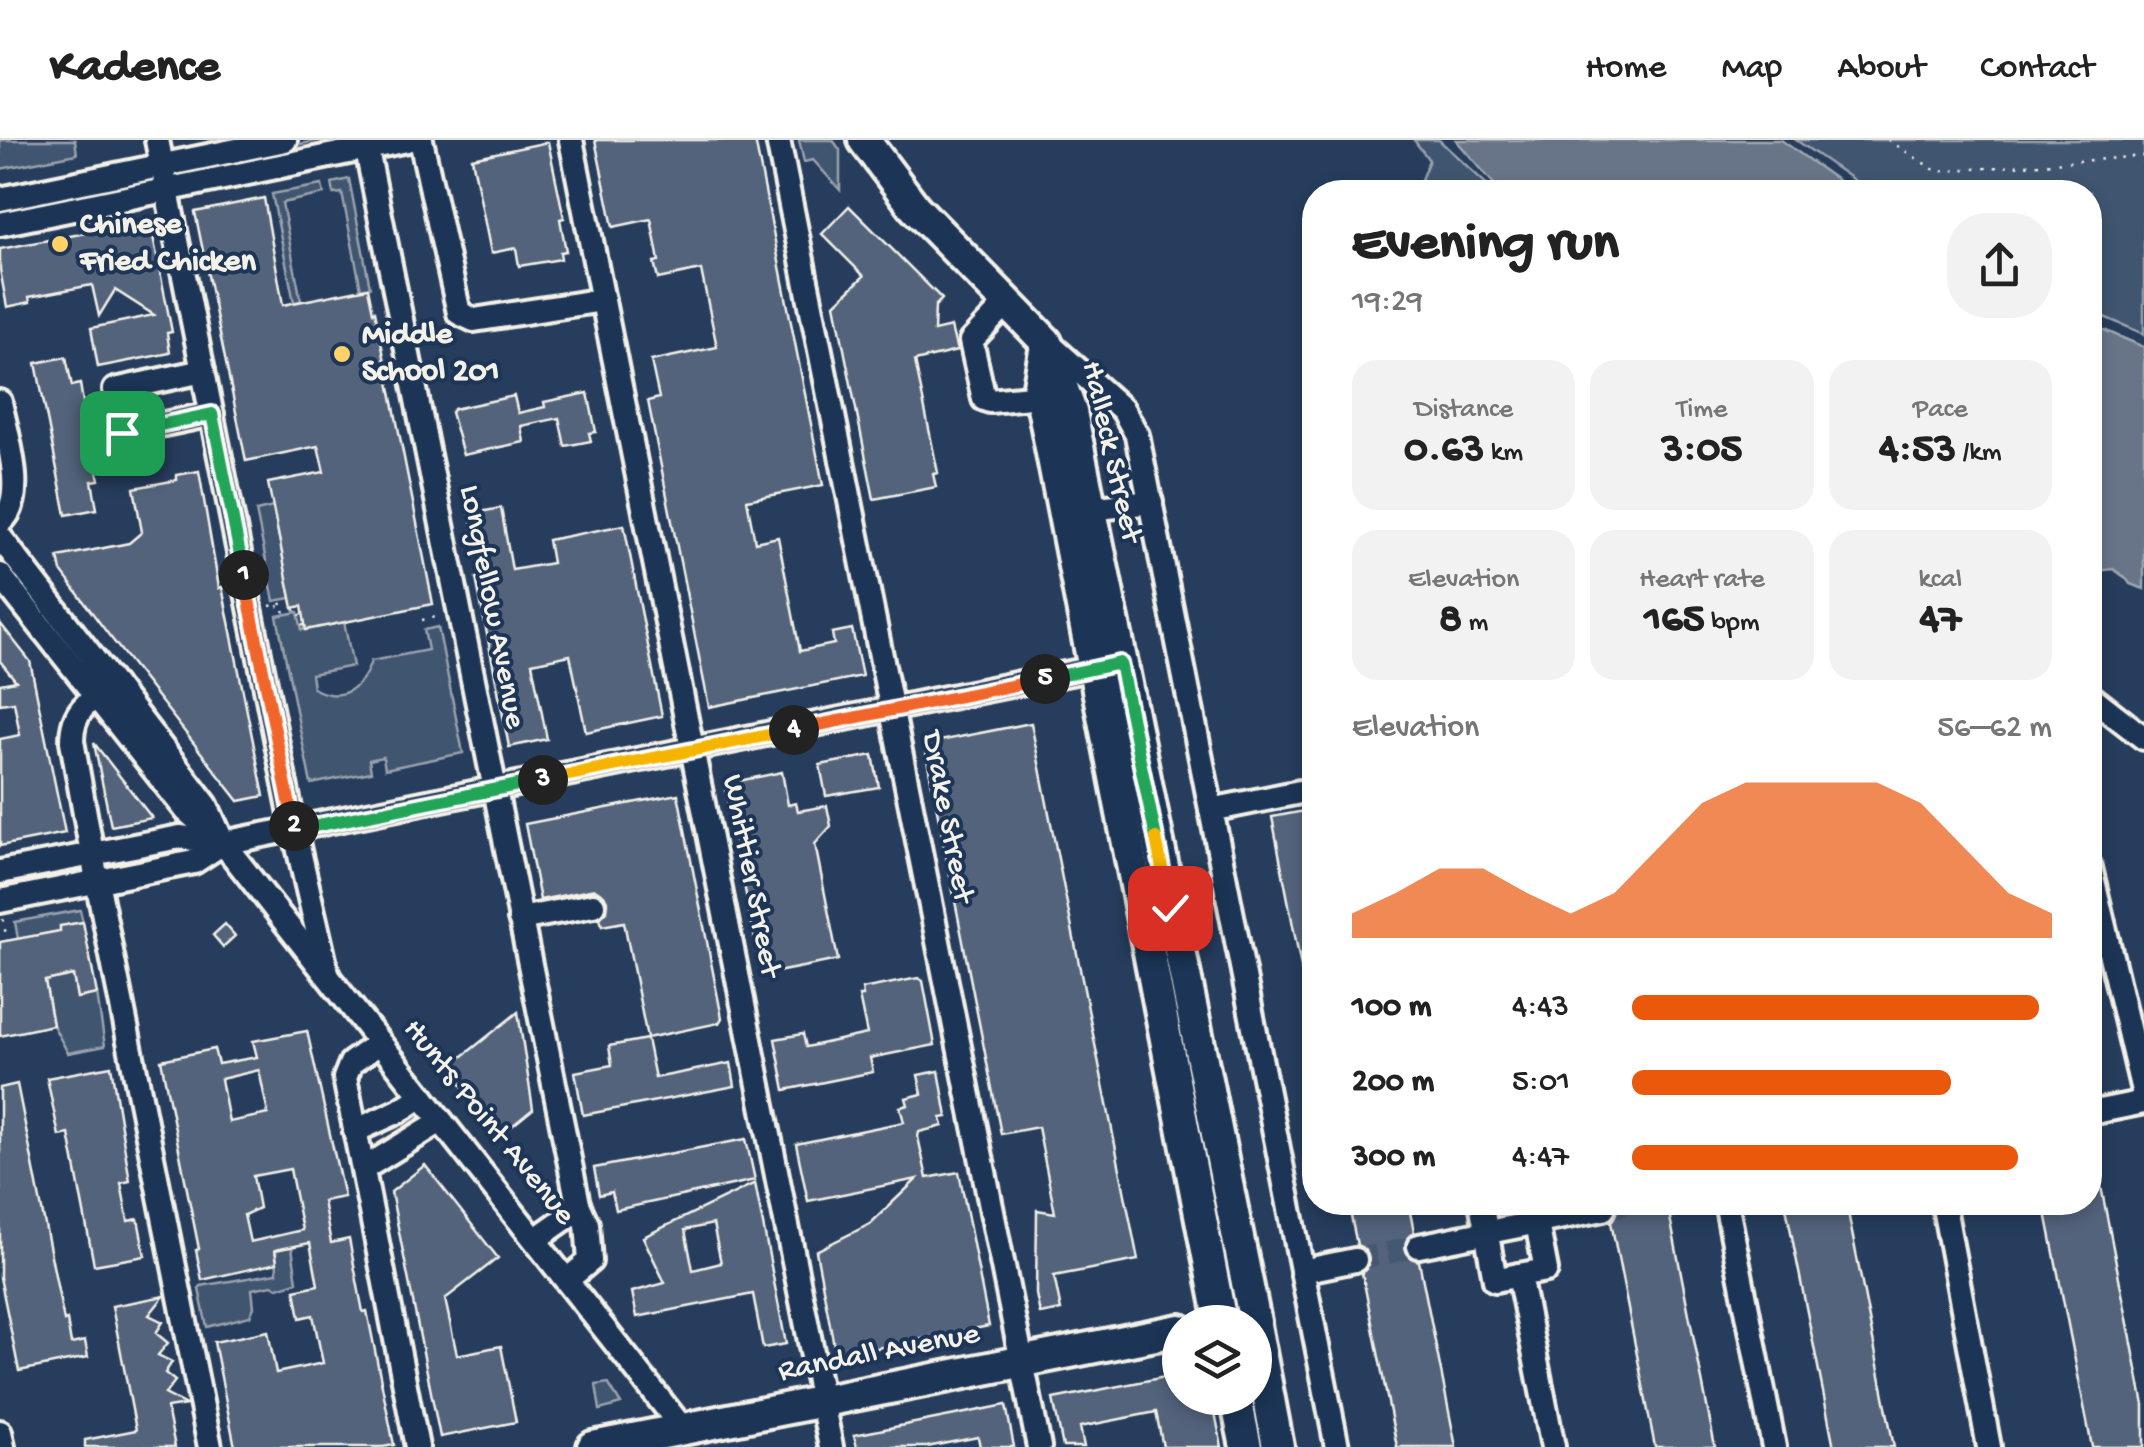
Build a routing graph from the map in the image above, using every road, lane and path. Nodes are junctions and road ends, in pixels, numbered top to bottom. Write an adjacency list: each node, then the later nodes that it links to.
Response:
1 (158, 140): 11 (street)
2 (284, 140): 11 (street)
3 (407, 140): 9 (street)
4 (421, 140): 15 (street)
5 (571, 140): 15 (street, Whittier Street)
6 (778, 140): 38 (street, Drake Street)
7 (864, 140): 16 (main road)
8 (1888, 140): 10 (path)
9 (366, 144): 12 (street); 41 (street, Longfellow Avenue)
10 (2144, 156)
11 (162, 166): 12 (street); 13 (street)
12 (167, 190): 14 (street); 18 (street)
13 (0, 198)
14 (0, 224)
15 (603, 300): 40 (street, Whittier Street)
16 (1007, 303): 17 (main road); 20 (street)
17 (1046, 342): 20 (main road, Halleck Street); 24 (street); 25 (main road, Halleck Street)
18 (203, 371): 19 (street); 22 (street)
19 (114, 390)
20 (1041, 396): 35 (main road, Halleck Street)
21 (0, 402): 26 (street)
22 (212, 414): 23 (street); 44 (street)
23 (122, 433)
24 (1151, 502): 25 (street); 43 (street)
25 (1090, 509): 35 (main road, Halleck Street)
26 (0, 522)
27 (0, 537): 36 (street, Hunts Point Avenue)
28 (0, 575): 36 (street, Hunts Point Avenue)
29 (292, 602): 30 (path)
30 (278, 605): 31 (path); 34 (path)
31 (269, 607)
32 (442, 616): 33 (path)
33 (422, 620)
34 (304, 630)
35 (1107, 666): 38 (street); 75 (main road, Halleck Street); 76 (main road, Halleck Street)
36 (105, 690): 45 (street, Hunts Point Avenue); 46 (street)
37 (2102, 705): 39 (street)
38 (892, 710): 40 (street); 78 (street, Drake Street)
39 (2144, 738)
40 (692, 750): 41 (street); 79 (street, Whittier Street)
41 (494, 790): 44 (street); 51 (street, Longfellow Avenue)
42 (1302, 792): 43 (street)
43 (1211, 810): 72 (street)
44 (294, 830): 45 (street); 54 (street)
45 (223, 843): 46 (street); 48 (street); 54 (street, Hunts Point Avenue)
46 (92, 854): 47 (street); 48 (street)
47 (0, 872)
48 (96, 881): 50 (street); 86 (street)
49 (593, 905): 51 (street)
50 (2, 909): 53 (path)
51 (520, 919): 62 (street, Longfellow Avenue)
52 (2102, 919): 57 (street)
53 (7, 941)
54 (329, 981): 55 (street, Hunts Point Avenue)
55 (379, 1044): 56 (street, Hunts Point Avenue); 60 (street)
56 (422, 1096): 59 (street, Hunts Point Avenue); 60 (street)
57 (2144, 1098): 58 (street)
58 (2102, 1110)
59 (442, 1121): 61 (street); 69 (street, Hunts Point Avenue)
60 (355, 1131): 61 (street)
61 (363, 1168): 87 (street)
62 (578, 1204): 69 (street); 74 (street, Longfellow Avenue)
63 (1483, 1215): 68 (street)
64 (1528, 1215): 68 (street)
65 (1536, 1215): 73 (street)
66 (1729, 1215): 95 (street)
67 (1945, 1215): 96 (street)
68 (1486, 1232): 70 (street); 73 (street)
69 (536, 1239): 74 (street, Hunts Point Avenue)
70 (1419, 1246)
71 (1355, 1260): 72 (street)
72 (1302, 1271): 93 (street)
73 (1519, 1275): 94 (street)
74 (568, 1279): 83 (street, Hunts Point Avenue)
75 (1216, 1305)
76 (1250, 1305)
77 (1162, 1334): 78 (main road, Randall Avenue)
78 (1022, 1361): 79 (main road, Randall Avenue); 90 (street, Drake Street)
79 (821, 1401): 83 (main road, Randall Avenue); 89 (street, Whittier Street)
80 (1239, 1415): 91 (main road)
81 (1272, 1415): 92 (main road, Halleck Street)
82 (0, 1432): 85 (street)
83 (690, 1438): 84 (main road, Randall Avenue)
84 (624, 1444): 88 (main road, Randall Avenue)
85 (3, 1447)
86 (210, 1447)
87 (417, 1447)
88 (592, 1447)
89 (831, 1447)
90 (1039, 1447)
91 (1246, 1447)
92 (1278, 1447)
93 (1337, 1447)
94 (1553, 1447)
95 (1774, 1447)
96 (1989, 1447)

